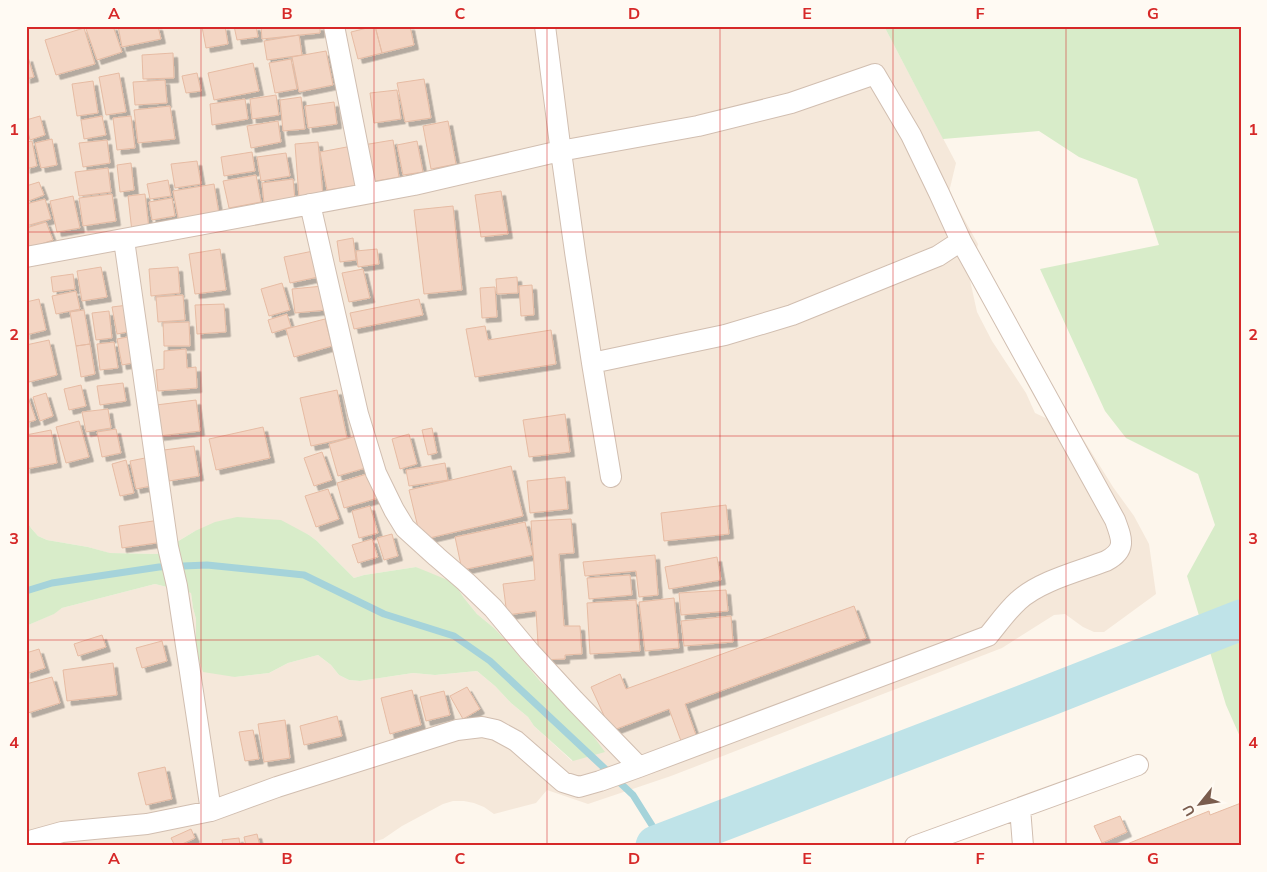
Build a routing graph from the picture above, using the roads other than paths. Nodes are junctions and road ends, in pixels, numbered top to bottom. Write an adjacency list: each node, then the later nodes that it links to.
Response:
1 (334, 26): 4 (street)
2 (545, 26): 3 (street)
3 (560, 151): 4 (street); 7 (street); 9 (street)
4 (367, 193): 5 (street)
5 (310, 204): 6 (street); 12 (street)
6 (124, 240): 8 (street); 14 (street)
7 (961, 241): 9 (street); 12 (street)
8 (26, 258)
9 (592, 363): 10 (street)
10 (611, 477)
11 (1138, 765): 13 (street)
12 (632, 770): 14 (street)
13 (1020, 808): 16 (street); 17 (street)
14 (211, 812): 15 (street)
15 (26, 842)
16 (915, 846)
17 (1023, 846)

